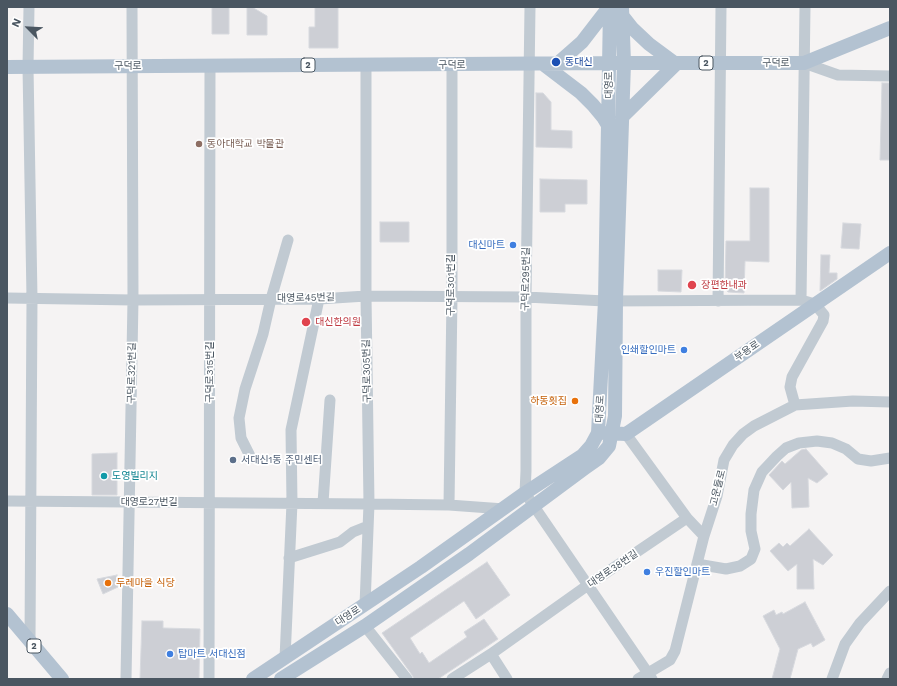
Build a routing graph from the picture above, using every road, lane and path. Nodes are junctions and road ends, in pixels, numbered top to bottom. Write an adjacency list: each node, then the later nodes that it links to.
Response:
1 (29, 7): 20 (street)
2 (132, 7): 17 (street, 구덕로321번길)
3 (530, 7): 12 (street, 구덕로295번길)
4 (721, 7): 10 (street)
5 (805, 7): 11 (street)
6 (616, 9): 8 (main road, 대영로); 9 (main road, 대영로); 13 (main road); 14 (main road)
7 (890, 28): 11 (main road, 구덕로 / 2)
8 (609, 63): 9 (main road, 구덕로 / 2); 13 (main road, 구덕로 / 2); 23 (main road, 대영로)
9 (624, 63): 14 (main road, 구덕로 / 2); 22 (main road, 대영로)
10 (721, 63): 11 (main road, 구덕로 / 2); 14 (main road, 구덕로 / 2); 37 (street)
11 (804, 63): 21 (street); 35 (street)
12 (536, 64): 13 (main road, 구덕로 / 2); 16 (main road, 구덕로 / 2); 23 (main road); 27 (street, 구덕로295번길)
13 (557, 64)
14 (676, 64): 22 (main road)
15 (366, 65): 16 (main road, 구덕로 / 2); 18 (main road, 구덕로 / 2); 26 (street, 구덕로305번길)
16 (452, 65): 30 (street, 구덕로301번길)
17 (131, 66): 18 (main road, 구덕로 / 2); 20 (main road, 구덕로 / 2); 33 (street, 구덕로321번길)
18 (210, 66): 34 (street, 구덕로315번길)
19 (7, 67): 20 (main road, 구덕로 / 2)
20 (28, 67): 29 (street)
21 (890, 76)
22 (622, 117): 36 (main road, 대영로)
23 (609, 127): 36 (main road, 대영로)
24 (288, 240): 31 (street)
25 (890, 253): 38 (main road, 부용로)
26 (366, 296): 30 (street, 대영로45번길); 32 (street, 대영로45번길); 52 (street, 구덕로305번길)
27 (526, 297): 30 (street, 대영로45번길); 36 (street, 대영로45번길); 45 (street, 구덕로295번길)
28 (7, 298): 29 (street, 대영로45번길)
29 (32, 298): 33 (street, 대영로45번길); 47 (street)
30 (452, 298): 53 (street, 구덕로301번길)
31 (271, 299): 32 (street, 대영로45번길); 34 (street, 대영로45번길); 43 (street)
32 (319, 299): 50 (street)
33 (133, 300): 34 (street, 대영로45번길); 48 (street, 구덕로321번길)
34 (210, 300): 49 (street, 구덕로315번길)
35 (801, 300): 37 (street, 대영로45번길); 38 (street, 대영로45번길)
36 (611, 301): 37 (street, 대영로45번길); 42 (main road, 대영로)
37 (718, 301)
38 (816, 304): 41 (street); 42 (main road, 부용로)
39 (330, 400): 51 (street)
40 (890, 402): 41 (street, 고운들로)
41 (795, 405): 58 (street, 고운들로)
42 (612, 433): 45 (main road, 대영로); 54 (main road, 대영로); 56 (street)
43 (251, 458)
44 (890, 458): 60 (street)
45 (525, 493): 54 (street); 55 (main road, 대영로)
46 (7, 501): 47 (street, 대영로27번길)
47 (30, 502): 48 (street, 대영로27번길); 66 (street)
48 (129, 502): 49 (street, 대영로27번길); 72 (street, 구덕로321번길)
49 (210, 502): 50 (street, 대영로27번길); 73 (street, 구덕로315번길)
50 (292, 503): 51 (street, 대영로27번길); 59 (street)
51 (323, 503): 52 (street, 대영로27번길)
52 (369, 504): 53 (street, 대영로27번길); 57 (street, 구덕로305번길)
53 (449, 505): 55 (street, 대영로27번길)
54 (534, 506): 61 (street); 65 (main road, 대영로)
55 (504, 509): 63 (main road, 대영로)
56 (687, 518): 58 (street); 61 (street, 대영로38번길)
57 (368, 526): 59 (street); 63 (street, 구덕로305번길)
58 (704, 536): 60 (street, 고운들로)
59 (289, 558): 68 (street)
60 (697, 564): 70 (street, 고운들로)
61 (588, 586): 67 (street, 대영로38번길); 70 (street)
62 (890, 591): 79 (street)
63 (365, 605): 68 (main road, 대영로)
64 (10, 623): 66 (main road, 2)
65 (365, 626): 75 (main road, 대영로); 76 (street)
66 (30, 641): 71 (main road, 2)
67 (491, 654): 77 (street, 대영로38번길); 78 (street)
68 (284, 658): 74 (main road, 대영로)
69 (890, 673): 80 (street)
70 (646, 677)
71 (62, 679)
72 (126, 679)
73 (209, 679)
74 (253, 679)
75 (281, 679)
76 (407, 679)
77 (452, 679)
78 (507, 679)
79 (832, 679)
80 (887, 679)

